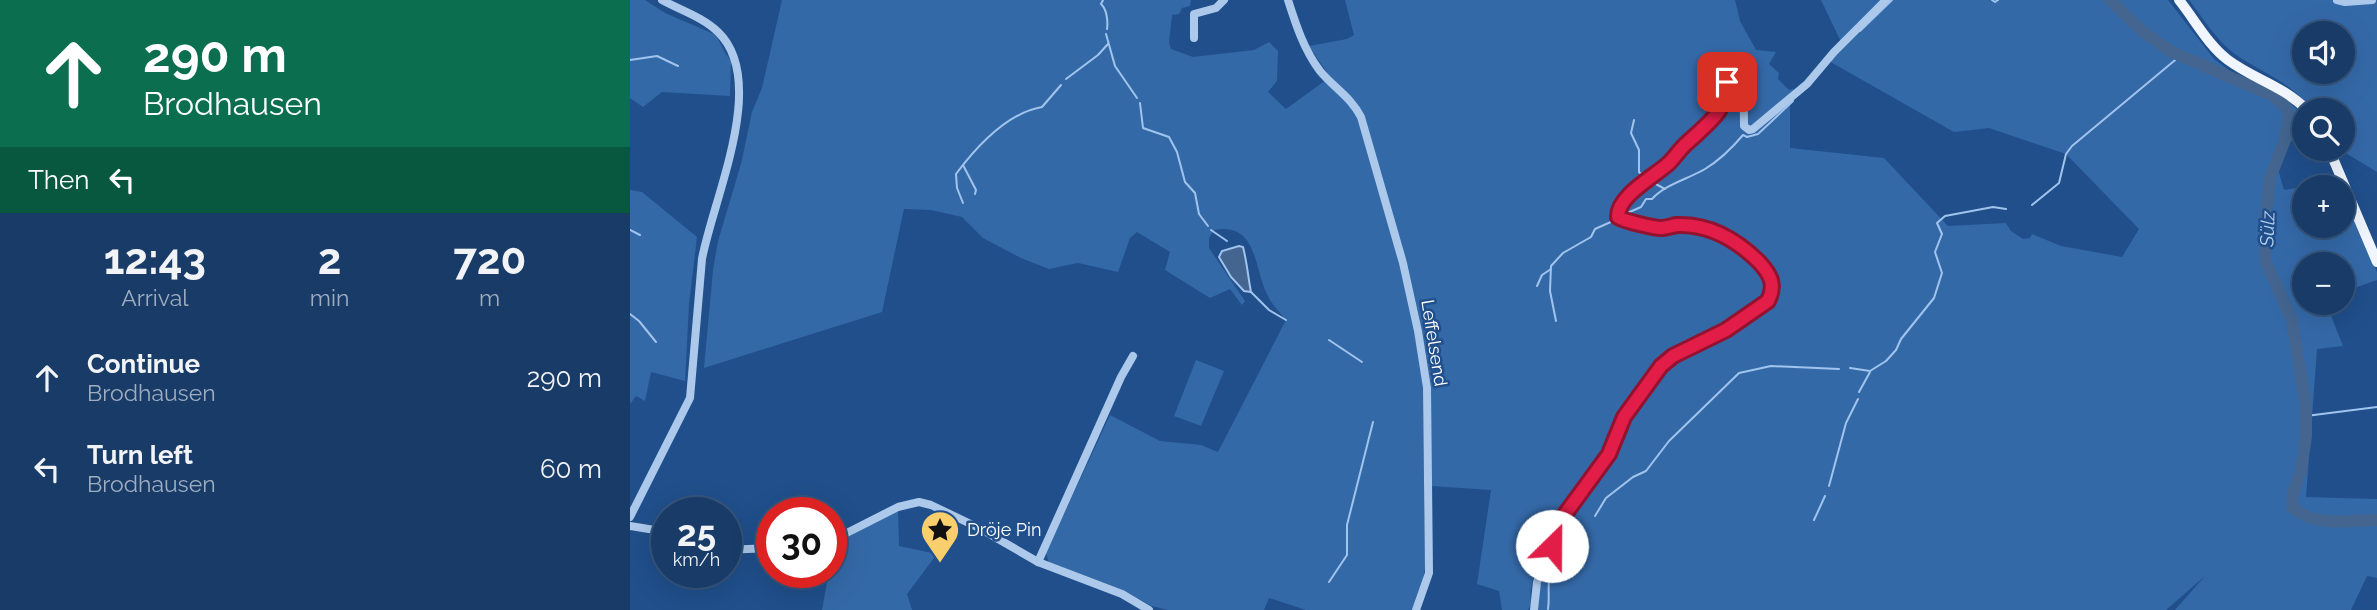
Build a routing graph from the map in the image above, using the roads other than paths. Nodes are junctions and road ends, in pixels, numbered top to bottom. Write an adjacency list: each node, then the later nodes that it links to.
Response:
1 (662, 0): 13 (street)
2 (1224, 0): 8 (street)
3 (1288, 0): 19 (street, Leffelsend)
4 (1886, 0): 20 (street)
5 (2179, 0): 9 (main road)
6 (2337, 0): 7 (street)
7 (2372, 0)
8 (1194, 38)
9 (2292, 98)
10 (2334, 161): 11 (main road)
11 (2377, 262)
12 (1133, 356): 17 (street)
13 (630, 517)
14 (630, 526): 15 (street)
15 (651, 529)
16 (847, 533): 17 (street)
17 (1038, 562): 18 (street)
18 (1150, 609)
19 (1416, 610)
20 (1534, 610)

